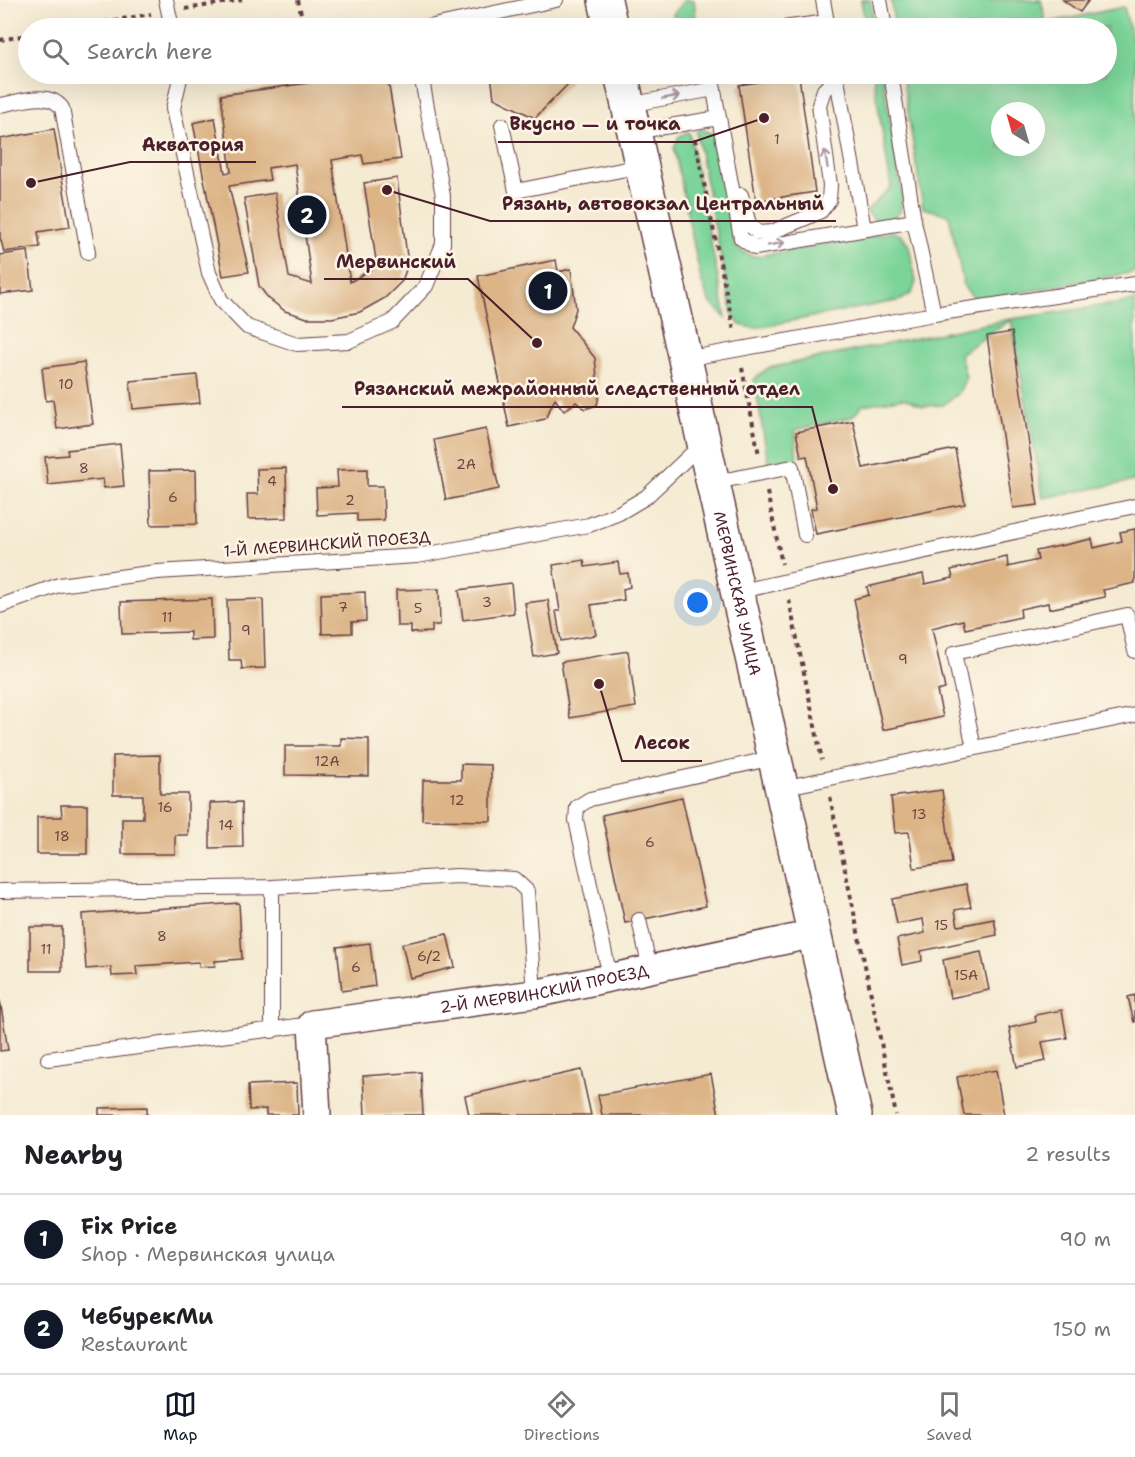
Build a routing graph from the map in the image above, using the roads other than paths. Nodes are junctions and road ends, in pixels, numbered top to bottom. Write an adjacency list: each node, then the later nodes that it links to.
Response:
1 (166, 0): 6 (lane)
2 (556, 0): 7 (lane)
3 (605, 0): 8 (street)
4 (822, 0): 9 (lane)
5 (880, 0): 10 (lane)
6 (170, 18)
7 (471, 18)
8 (609, 18)
9 (826, 18)
10 (883, 18)
11 (179, 84): 12 (lane)
12 (423, 84)
13 (623, 84): 20 (street, МЕРВИНСКАЯ УЛИЦА)
14 (713, 84): 18 (lane)
15 (829, 84): 23 (lane, one-way to 15)
16 (838, 84): 26 (lane)
17 (893, 84): 25 (lane)
18 (714, 89): 20 (lane, one-way to 18); 21 (lane)
19 (0, 105): 27 (lane)
20 (630, 118): 21 (lane); 24 (street, МЕРВИНСКАЯ УЛИЦА)
21 (719, 118): 23 (lane)
22 (502, 125): 24 (lane)
23 (726, 159): 26 (lane, one-way to 26)
24 (641, 166): 30 (street, МЕРВИНСКАЯ УЛИЦА)
25 (914, 221): 26 (lane); 29 (lane)
26 (864, 229)
27 (88, 252)
28 (1135, 284): 29 (lane)
29 (934, 314): 30 (lane)
30 (684, 359): 31 (street, МЕРВИНСКАЯ УЛИЦА)
31 (703, 443): 32 (street, МЕРВИНСКАЯ УЛИЦА); 36 (lane, 1-Й МЕРВИНСКИЙ ПРОЕЗД)
32 (711, 483): 34 (lane); 35 (street, МЕРВИНСКАЯ УЛИЦА)
33 (1135, 506): 35 (lane)
34 (806, 535)
35 (736, 592): 40 (street, МЕРВИНСКАЯ УЛИЦА)
36 (0, 606)
37 (1135, 651): 39 (lane)
38 (1135, 715): 39 (lane)
39 (974, 748): 40 (lane)
40 (777, 773): 44 (street, МЕРВИНСКАЯ УЛИЦА); 46 (lane)
41 (272, 887): 42 (lane); 47 (lane); 49 (lane)
42 (0, 891)
43 (639, 920): 45 (lane)
44 (814, 934): 45 (street, 2-Й МЕРВИНСКИЙ ПРОЕЗД); 52 (street, МЕРВИНСКАЯ УЛИЦА)
45 (650, 969): 46 (street, 2-Й МЕРВИНСКИЙ ПРОЕЗД)
46 (610, 978): 47 (street, 2-Й МЕРВИНСКИЙ ПРОЕЗД)
47 (534, 994): 48 (street, 2-Й МЕРВИНСКИЙ ПРОЕЗД)
48 (312, 1024): 49 (lane, 2-Й МЕРВИНСКИЙ ПРОЕЗД); 51 (street)
49 (272, 1031): 50 (lane, 2-Й МЕРВИНСКИЙ ПРОЕЗД)
50 (48, 1059)
51 (317, 1115)
52 (855, 1115)

